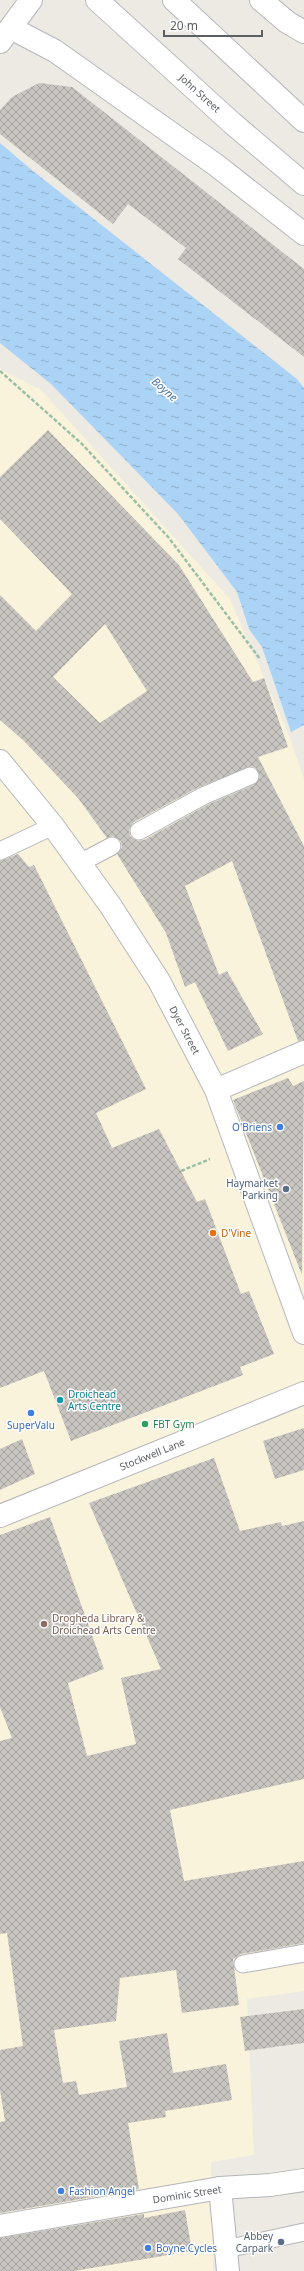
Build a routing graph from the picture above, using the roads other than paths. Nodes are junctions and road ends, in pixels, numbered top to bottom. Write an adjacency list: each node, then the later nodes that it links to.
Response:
1 (31, 0): 6 (street)
2 (98, 0): 8 (street, John Street)
3 (174, 0): 7 (street)
4 (261, 0): 5 (street)
5 (304, 32)
6 (5, 35): 9 (street)
7 (304, 121)
8 (304, 184)
9 (304, 234)
10 (0, 761): 12 (street, Dyer Street)
11 (250, 776): 13 (lane)
12 (53, 826): 15 (lane); 16 (street, Dyer Street)
13 (139, 831)
14 (112, 846): 16 (lane)
15 (0, 851)
16 (80, 863): 18 (street, Dyer Street)
17 (304, 1052): 18 (street)
18 (216, 1090): 19 (street, Dyer Street)
19 (304, 1333)
20 (304, 1393): 21 (street, Stockwell Lane)
21 (0, 1516)
22 (304, 1953): 23 (lane)
23 (243, 1964)
24 (304, 2180): 25 (street, Dominic Street)
25 (220, 2188): 26 (street, Dominic Street); 28 (street)
26 (0, 2226)
27 (304, 2232): 28 (lane)
28 (226, 2249): 29 (street)
29 (228, 2271)

